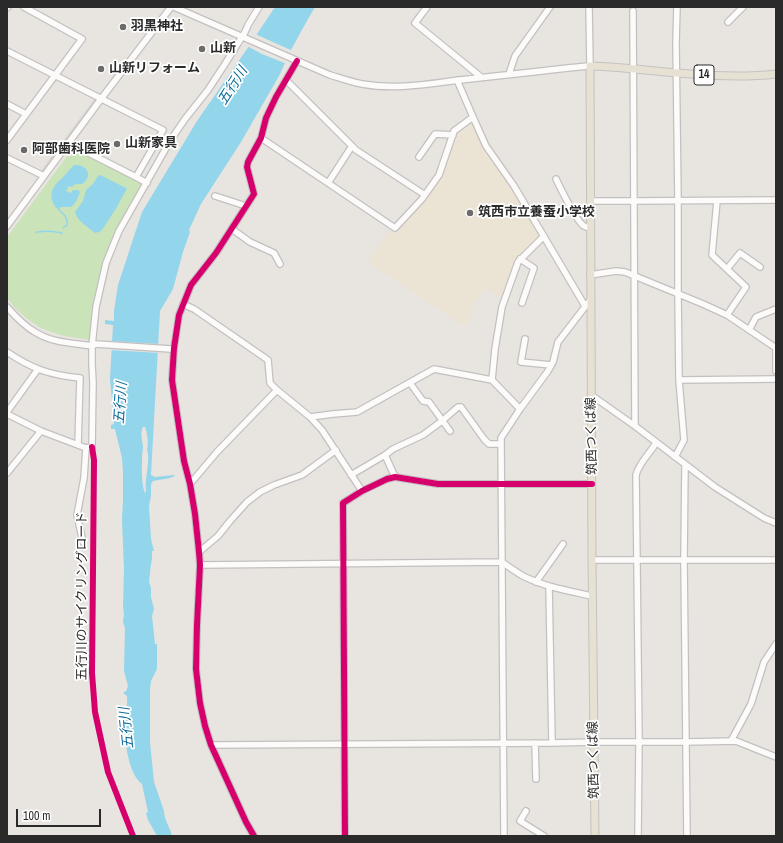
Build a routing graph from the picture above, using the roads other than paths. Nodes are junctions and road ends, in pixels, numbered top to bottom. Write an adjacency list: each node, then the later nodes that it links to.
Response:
1 (24, 7): 20 (street)
2 (171, 7): 24 (street)
3 (174, 7): 12 (street)
4 (259, 7): 12 (street)
5 (427, 7): 21 (street)
6 (550, 7): 18 (street)
7 (590, 7): 15 (street)
8 (677, 7): 17 (street)
9 (743, 7): 11 (street)
10 (633, 10): 16 (street)
11 (728, 22)
12 (244, 37): 14 (street); 38 (street)
13 (7, 51): 20 (street)
14 (296, 60): 22 (street); 23 (street)
15 (590, 66): 16 (main road, 14); 18 (street); 43 (main road, 筑西つくば線)
16 (633, 69): 17 (main road, 14); 44 (street)
17 (676, 73): 19 (main road, 14); 45 (street)
18 (509, 74): 21 (street)
19 (776, 74)
20 (56, 75): 24 (street); 26 (street)
21 (481, 78): 23 (street)
22 (286, 80): 29 (street); 32 (street)
23 (457, 80): 27 (street)
24 (101, 99): 31 (street); 36 (street)
25 (7, 104): 26 (street)
26 (26, 114): 30 (street)
27 (473, 117): 28 (street); 51 (street)
28 (453, 135): 33 (street); 40 (street)
29 (261, 138): 39 (street); 47 (street)
30 (7, 140)
31 (69, 143): 35 (street); 36 (street)
32 (352, 146): 39 (street); 40 (street)
33 (419, 157)
34 (7, 158): 35 (street)
35 (44, 176): 48 (street)
36 (136, 177): 38 (street)
37 (556, 179): 49 (street)
38 (147, 183): 68 (street)
39 (328, 183): 40 (street)
40 (425, 195)
41 (215, 196): 47 (street)
42 (776, 200): 46 (street)
43 (591, 201): 44 (street); 49 (main road, 筑西つくば線)
44 (634, 201): 45 (street); 57 (street)
45 (678, 201): 46 (street); 58 (street)
46 (717, 201): 55 (street)
47 (246, 206): 50 (street)
48 (7, 226)
49 (591, 228): 56 (main road, 筑西つくば線)
50 (232, 229): 53 (street); 61 (street)
51 (544, 236): 52 (street); 62 (street)
52 (520, 260): 60 (street); 76 (street)
53 (280, 264)
54 (760, 267): 55 (street)
55 (727, 269): 65 (street)
56 (590, 275): 57 (street); 59 (main road, 筑西つくば線)
57 (634, 276): 58 (street); 85 (street)
58 (678, 294): 65 (street); 77 (street)
59 (591, 299): 62 (street); 80 (main road, 筑西つくば線)
60 (522, 303)
61 (183, 304): 70 (street); 79 (street)
62 (585, 306): 72 (street)
63 (776, 309): 66 (street)
64 (8, 310): 68 (street)
65 (727, 315): 66 (street)
66 (749, 330): 69 (street)
67 (525, 339): 72 (street)
68 (94, 345): 70 (street); 91 (street)
69 (776, 348): 74 (street)
70 (173, 349): 99 (street)
71 (7, 352): 73 (street)
72 (551, 365): 81 (street)
73 (38, 370): 82 (street); 90 (street)
74 (776, 371)
75 (776, 379): 77 (street)
76 (492, 380): 78 (street); 81 (street)
77 (679, 380): 94 (street)
78 (410, 383): 83 (street); 84 (street)
79 (277, 390): 83 (street); 99 (street)
80 (591, 395): 85 (street); 101 (main road, 筑西つくば線)
81 (520, 409): 89 (street)
82 (7, 413): 86 (street)
83 (310, 417): 92 (street)
84 (442, 421): 87 (street); 89 (street); 93 (street)
85 (635, 426): 88 (street)
86 (42, 431): 90 (street); 96 (street)
87 (450, 431)
88 (656, 443): 94 (street); 109 (street)
89 (501, 444): 100 (street)
90 (78, 445): 91 (street)
91 (86, 448): 104 (street)
92 (336, 450): 97 (street); 106 (street)
93 (386, 455): 97 (street); 98 (street)
94 (675, 457): 95 (street)
95 (685, 465): 103 (street); 110 (street)
96 (7, 473)
97 (351, 475): 102 (street)
98 (394, 477): 100 (street); 102 (street)
99 (190, 484): 106 (street)
100 (502, 484): 101 (street); 111 (street)
101 (592, 484): 107 (main road, 筑西つくば線)
102 (362, 492): 112 (street)
103 (776, 523)
104 (83, 542)
105 (563, 544): 114 (street)
106 (199, 552): 113 (street)
107 (592, 560): 109 (street); 116 (main road, 筑西つくば線)
108 (776, 560): 110 (street)
109 (637, 561): 110 (street); 120 (street)
110 (684, 561): 121 (street)
111 (502, 562): 112 (street); 114 (street); 122 (street)
112 (343, 563): 113 (street); 125 (street)
113 (200, 565): 126 (street)
114 (536, 582): 115 (street)
115 (549, 586): 116 (street); 124 (street)
116 (592, 596): 119 (main road, 筑西つくば線)
117 (776, 644): 118 (street)
118 (731, 741): 121 (street); 127 (street)
119 (594, 742): 120 (street); 124 (street); 134 (main road, 筑西つくば線)
120 (639, 742): 121 (street); 135 (street)
121 (687, 742): 136 (street)
122 (503, 743): 123 (street); 125 (street); 132 (street)
123 (536, 743): 124 (street); 128 (street)
124 (552, 743)
125 (345, 744): 126 (street); 131 (street)
126 (211, 745): 130 (street)
127 (776, 758)
128 (536, 779)
129 (526, 811): 133 (street)
130 (254, 836)
131 (345, 836)
132 (504, 836)
133 (544, 836)
134 (595, 836)
135 (638, 836)
136 (687, 836)

